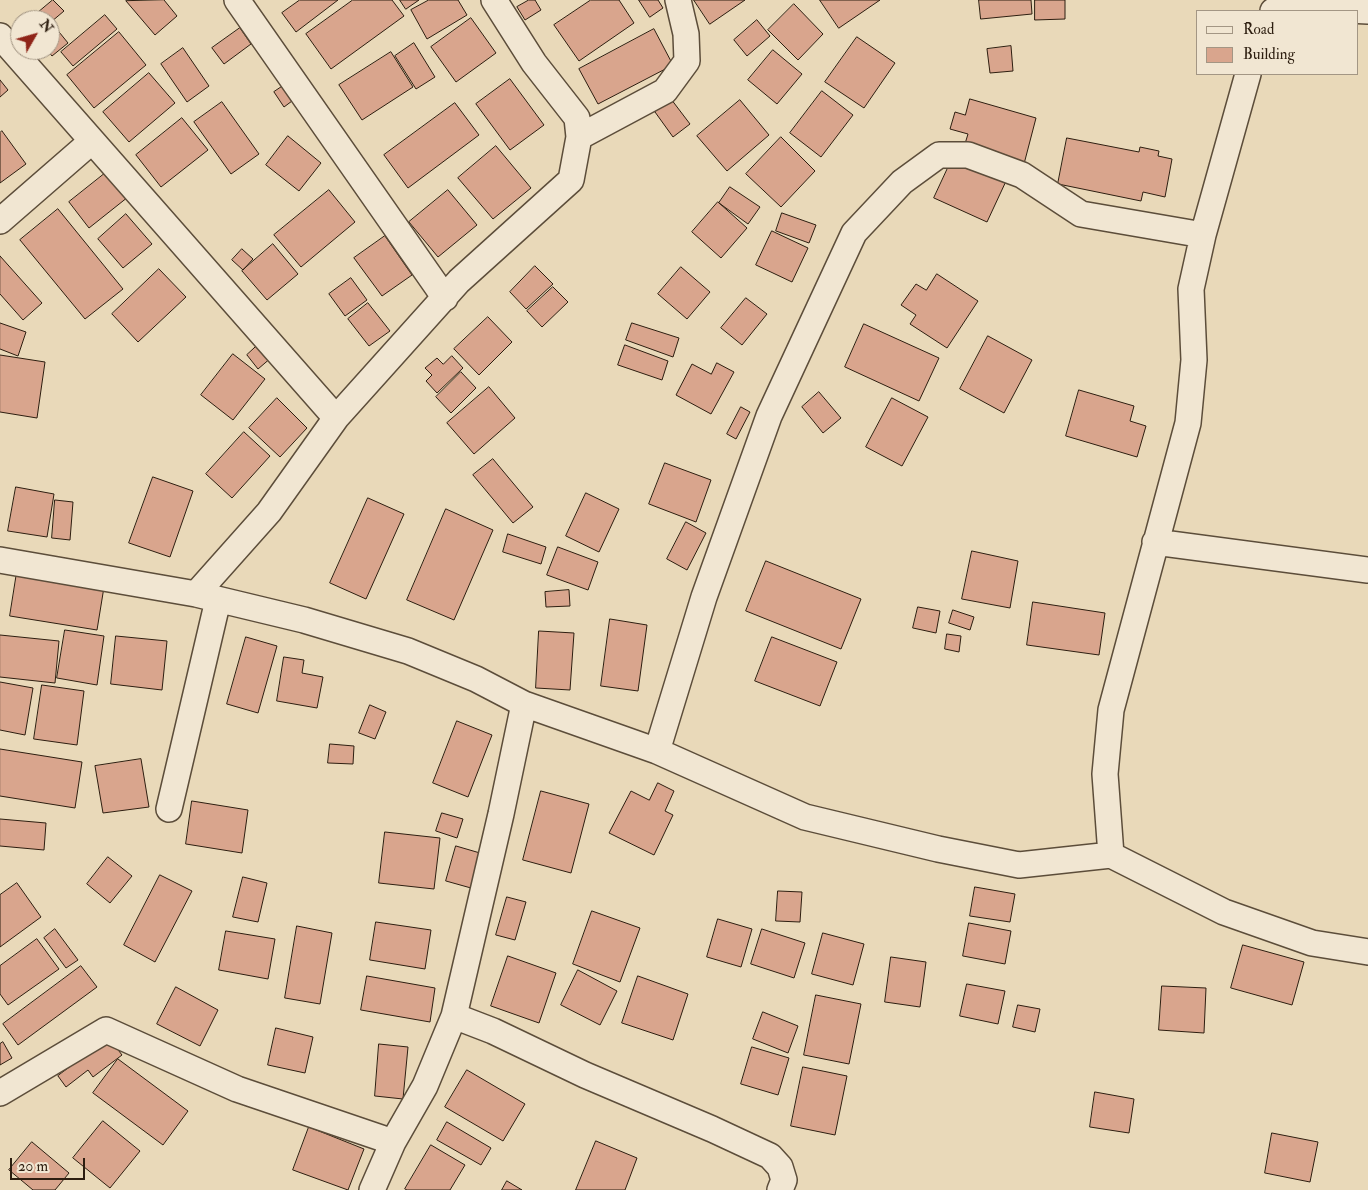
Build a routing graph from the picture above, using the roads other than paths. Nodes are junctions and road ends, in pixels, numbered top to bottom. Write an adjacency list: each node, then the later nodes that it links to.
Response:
1 (237, 0): 12 (street)
2 (494, 0): 8 (street)
3 (678, 0): 8 (street)
4 (1276, 10): 5 (street)
5 (1352, 10)
6 (0, 36): 9 (street)
7 (1248, 75): 11 (street)
8 (579, 137): 12 (street)
9 (92, 141): 10 (street); 13 (street)
10 (0, 221)
11 (1203, 235): 14 (street); 19 (street)
12 (445, 298): 13 (street)
13 (336, 418): 17 (street)
14 (1155, 542): 16 (street); 21 (street)
15 (0, 560): 17 (street)
16 (1368, 570)
17 (207, 597): 18 (street); 20 (street)
18 (524, 704): 19 (street); 23 (street)
19 (657, 751): 21 (street)
20 (169, 809)
21 (1111, 855): 22 (street)
22 (1368, 952)
23 (454, 1016): 25 (street); 27 (street)
24 (0, 1093): 25 (street)
25 (393, 1142): 26 (street)
26 (372, 1190)
27 (780, 1190)

